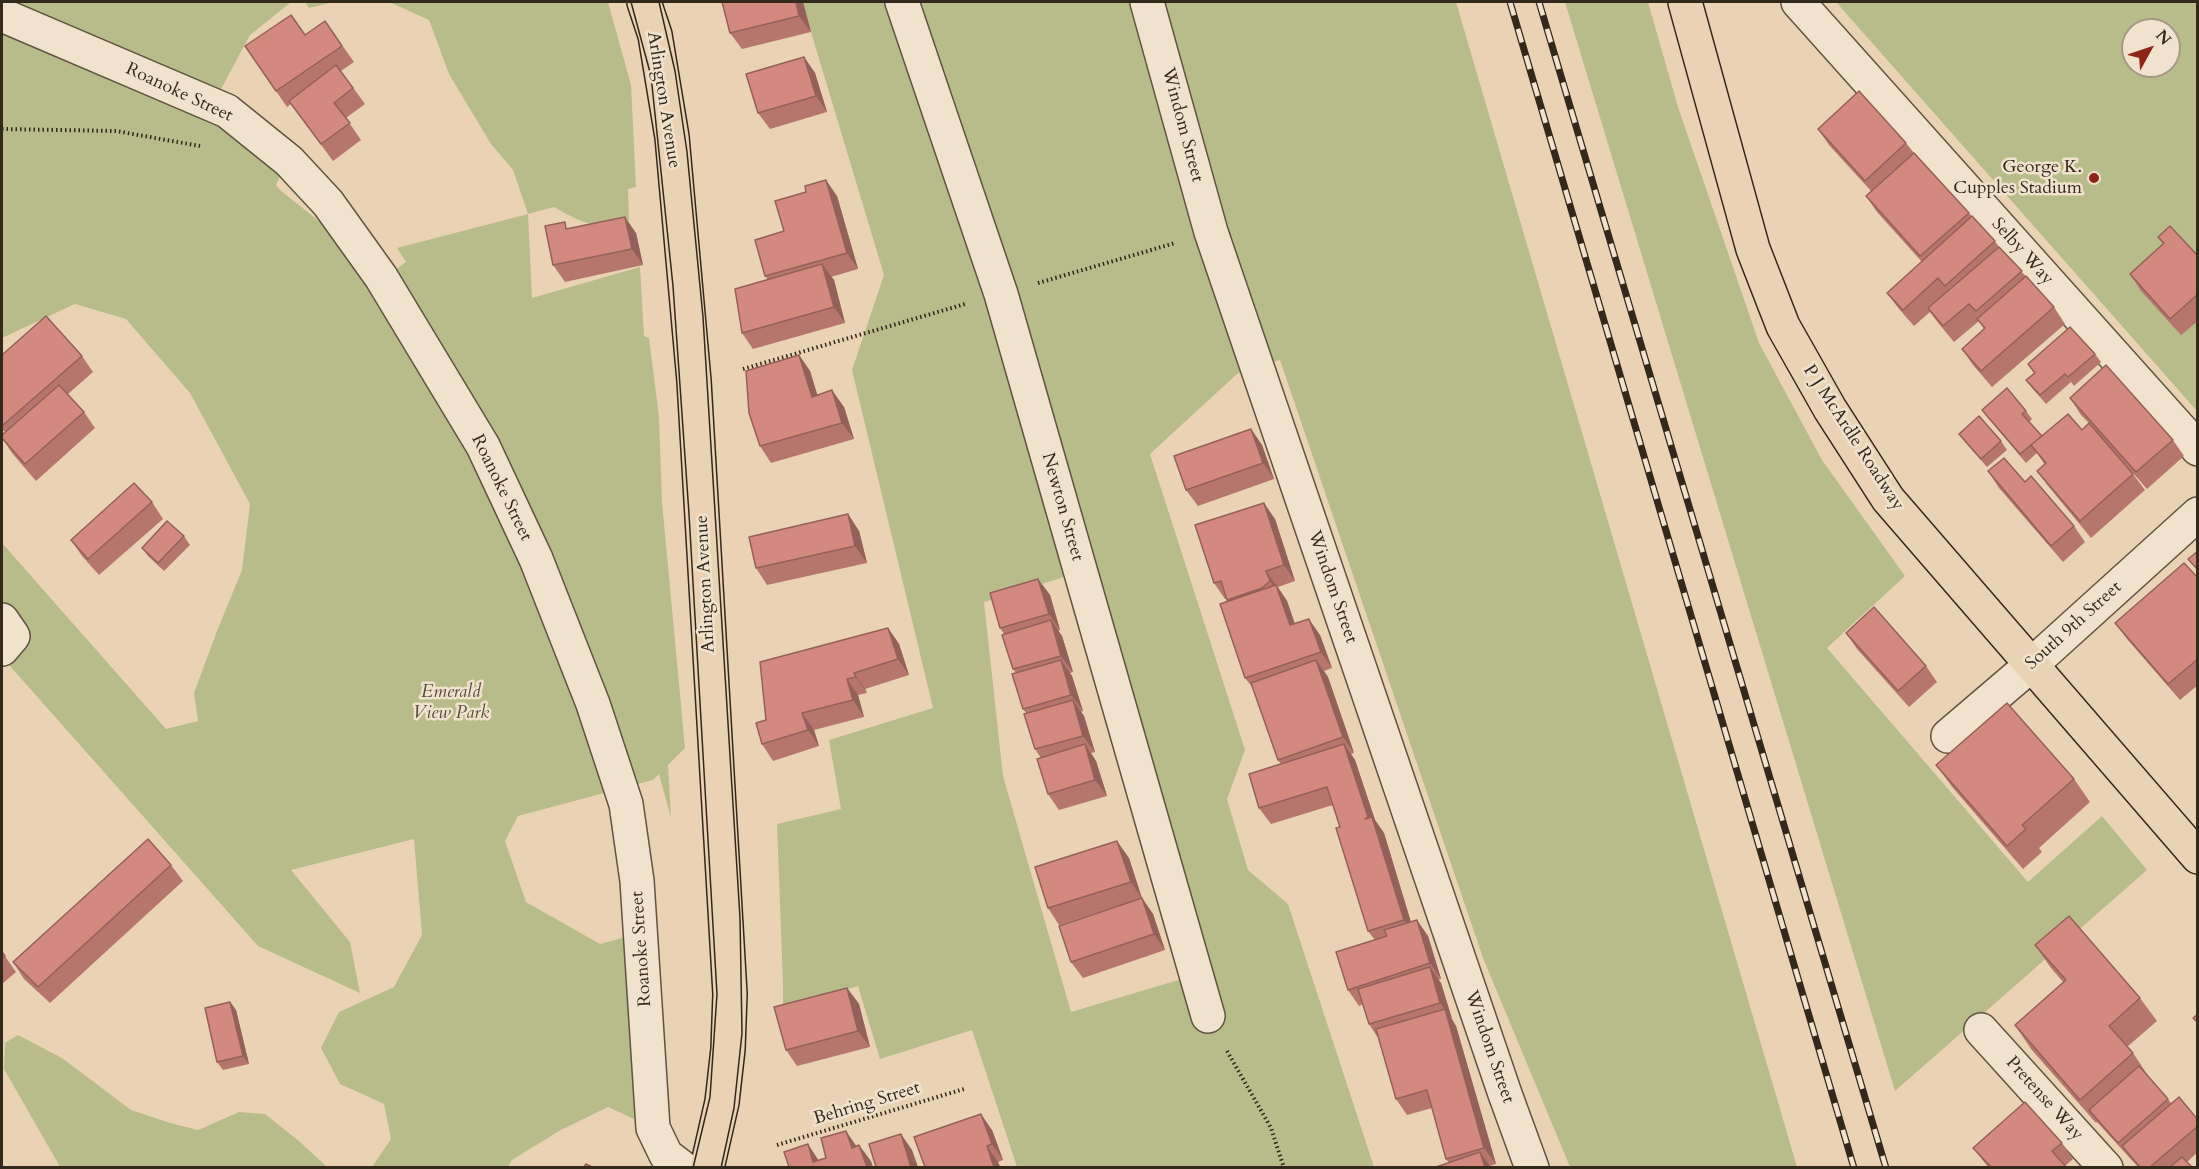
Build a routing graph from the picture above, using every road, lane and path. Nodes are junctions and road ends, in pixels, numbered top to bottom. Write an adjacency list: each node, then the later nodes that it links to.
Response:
1 (644, 2): 19 (main road, Arlington Avenue)
2 (902, 2): 14 (street, Newton Street)
3 (1147, 2): 21 (street, Windom Street)
4 (1685, 2): 11 (main road, P J McArdle Roadway)
5 (1798, 2): 9 (street, Selby Way)
6 (2, 15): 18 (street, Roanoke Street)
7 (2, 129): 8 (path)
8 (208, 147)
9 (2198, 449)
10 (2198, 514): 11 (street, South 9th Street)
11 (2030, 666): 12 (street, South 9th Street); 13 (main road, P J McArdle Roadway)
12 (1948, 736)
13 (2198, 857)
14 (1208, 1016): 20 (path)
15 (1981, 1030): 22 (street, Pretense Way)
16 (964, 1089): 17 (path, Behring Street)
17 (777, 1145)
18 (683, 1167)
19 (707, 1167)
20 (1284, 1167)
21 (1532, 1167)
22 (2106, 1167)

